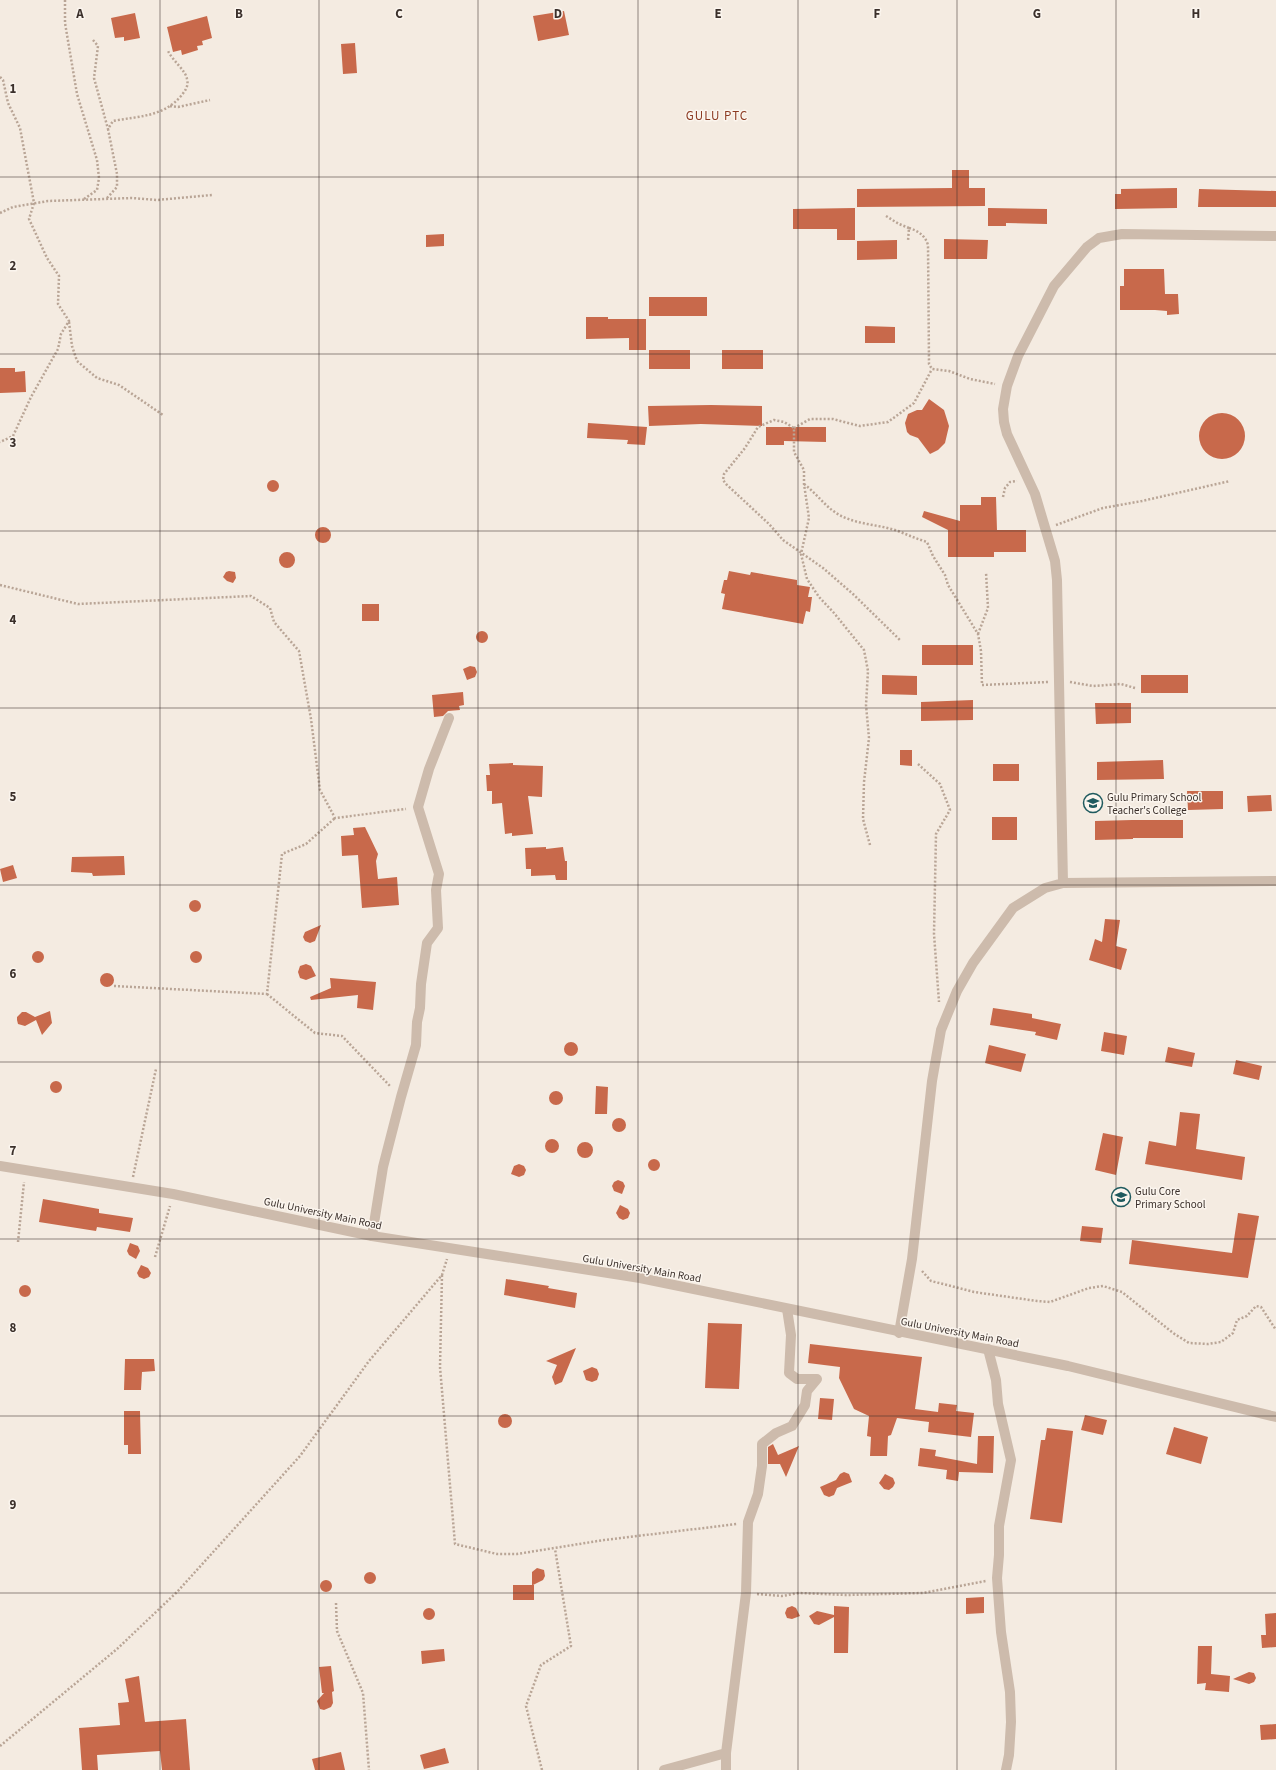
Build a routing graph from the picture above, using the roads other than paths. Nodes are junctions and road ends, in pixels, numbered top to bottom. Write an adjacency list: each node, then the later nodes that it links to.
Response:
1 (1276, 236): 4 (street)
2 (448, 718): 6 (street)
3 (1276, 881): 4 (street)
4 (1063, 883): 8 (street)
5 (0, 1166): 6 (street, Gulu University Main Road)
6 (372, 1236): 7 (street, Gulu University Main Road)
7 (787, 1309): 8 (street, Gulu University Main Road); 11 (street)
8 (899, 1333): 9 (street, Gulu University Main Road)
9 (988, 1349): 10 (street, Gulu University Main Road); 14 (street)
10 (1276, 1417)
11 (726, 1753): 12 (street); 13 (street)
12 (664, 1770)
13 (726, 1770)
14 (1006, 1770)

